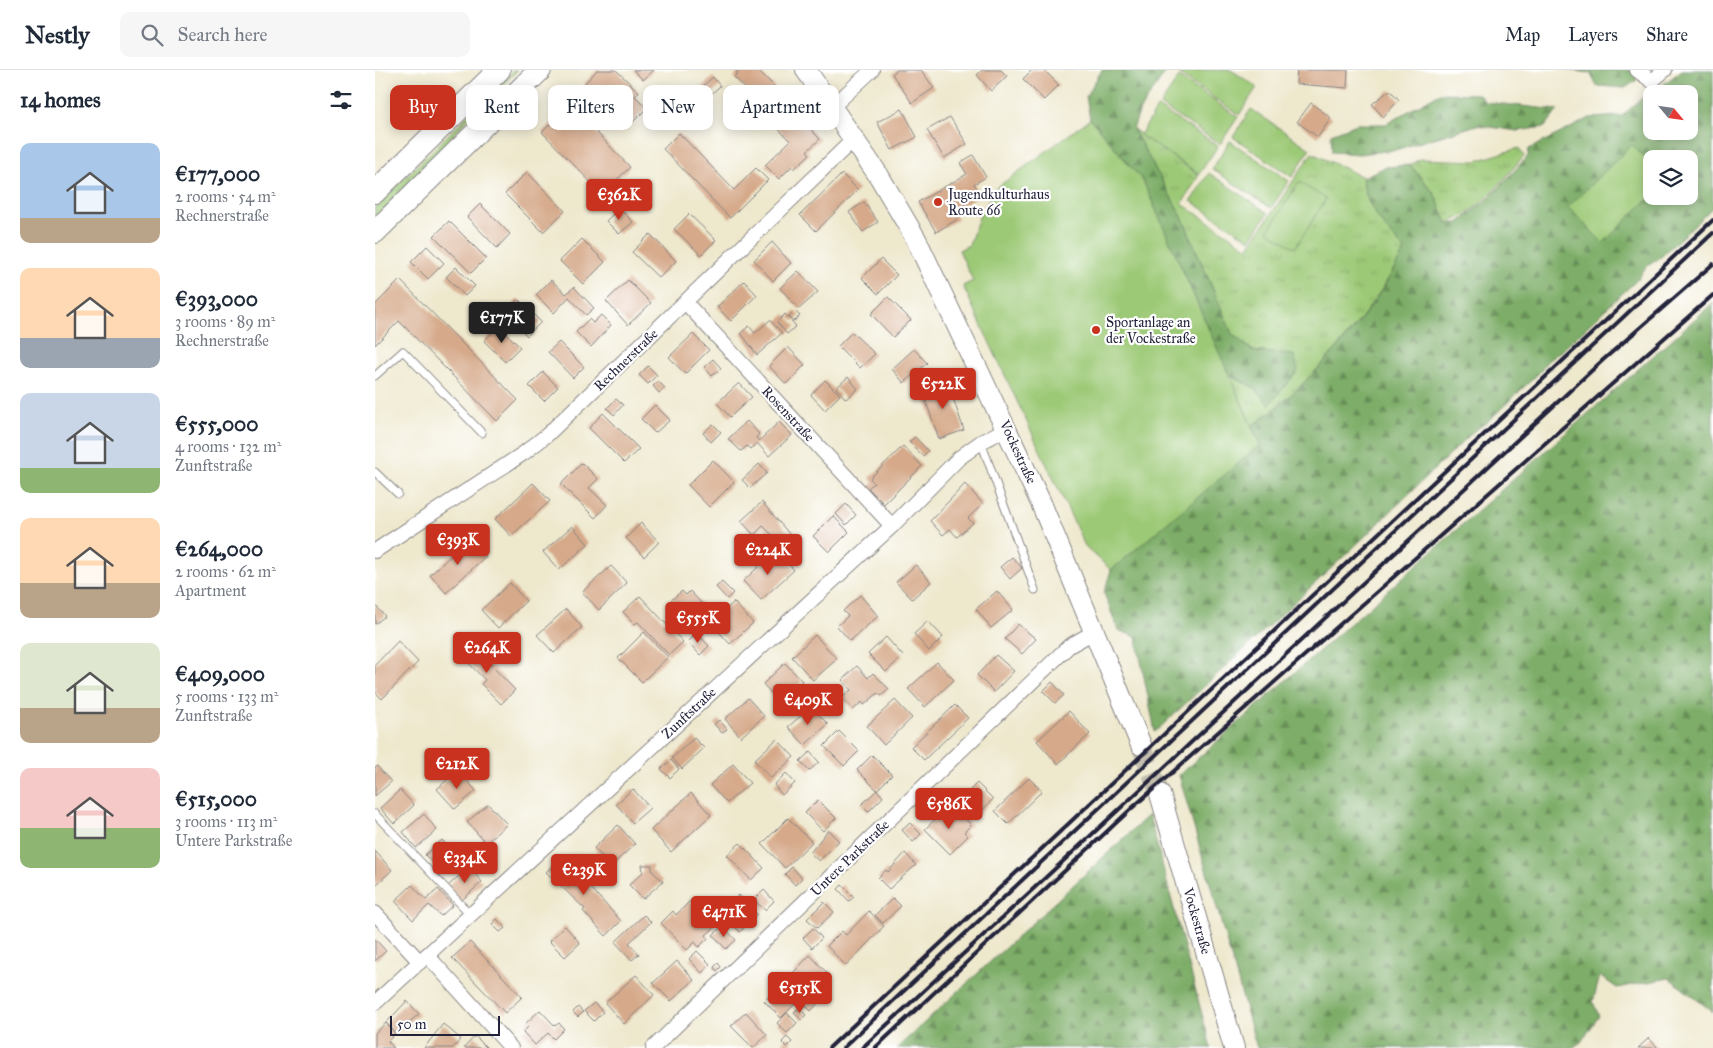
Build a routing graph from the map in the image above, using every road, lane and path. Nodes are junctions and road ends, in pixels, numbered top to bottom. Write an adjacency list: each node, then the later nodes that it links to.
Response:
1 (499, 70): 11 (main road)
2 (540, 70): 12 (main road)
3 (806, 70): 7 (main road, Vockestraße)
4 (872, 70): 8 (street)
5 (1637, 70): 6 (street)
6 (1665, 70)
7 (817, 85)
8 (839, 101)
9 (839, 117): 10 (main road, Vockestraße)
10 (854, 139): 13 (street, Rechnerstraße); 15 (main road, Vockestraße)
11 (375, 192)
12 (375, 232)
13 (686, 303): 20 (street, Rosenstraße); 21 (street, Rechnerstraße)
14 (375, 376): 16 (lane)
15 (1008, 428): 17 (street, Zunftstraße); 23 (main road, Vockestraße)
16 (482, 433)
17 (981, 442): 20 (street, Zunftstraße); 22 (lane)
18 (375, 472): 19 (lane)
19 (398, 494)
20 (892, 526): 28 (street, Zunftstraße)
21 (375, 551)
22 (1035, 590)
23 (1094, 632): 24 (main road, Vockestraße); 32 (street, Untere Parkstraße)
24 (1141, 745)
25 (1160, 794): 33 (main road, Vockestraße)
26 (375, 814): 28 (lane)
27 (375, 913): 29 (street)
28 (471, 915): 29 (street, Zunftstraße)
29 (424, 958): 30 (street, Zunftstraße); 31 (street)
30 (375, 1003)
31 (511, 1048)
32 (653, 1048)
33 (1234, 1048)

